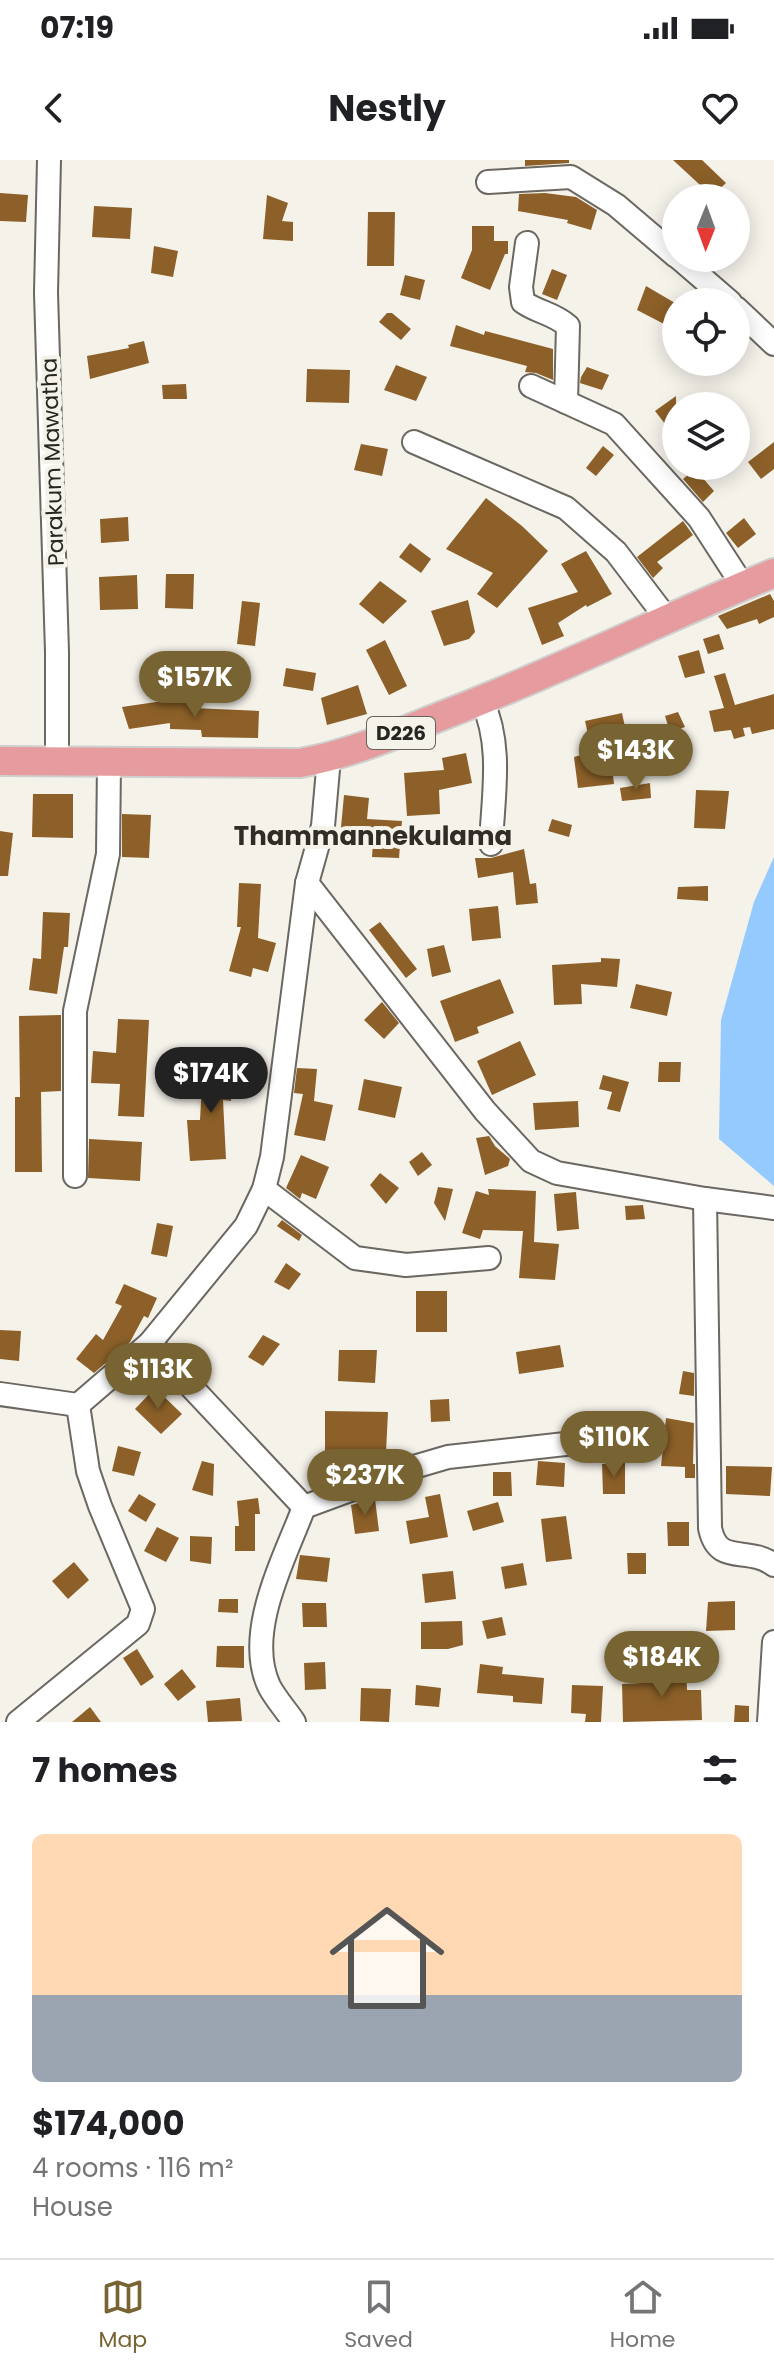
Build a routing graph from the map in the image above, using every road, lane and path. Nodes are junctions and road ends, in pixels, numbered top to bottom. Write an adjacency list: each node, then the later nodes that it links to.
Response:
1 (49, 160): 18 (street, Parakum Mawatha)
2 (488, 182): 4 (street)
3 (527, 243): 10 (street)
4 (662, 244)
5 (695, 272): 6 (street)
6 (714, 288)
7 (750, 321): 8 (street)
8 (774, 344)
9 (531, 386): 10 (street)
10 (566, 402): 13 (street)
11 (414, 442): 14 (street)
12 (774, 573): 13 (main road, D226)
13 (743, 586): 14 (main road, D226)
14 (667, 619): 15 (main road, D226)
15 (482, 701): 16 (main road, D226); 20 (street)
16 (329, 758): 19 (main road, D226); 21 (street)
17 (0, 761): 18 (main road, D226)
18 (57, 763): 19 (main road, D226)
19 (109, 763): 22 (street)
20 (491, 844)
21 (307, 883): 23 (street); 24 (street)
22 (75, 1176)
23 (264, 1189): 26 (street); 27 (street)
24 (705, 1199): 25 (street); 32 (street)
25 (774, 1208)
26 (489, 1258)
27 (150, 1343): 29 (street); 31 (street)
28 (0, 1394): 29 (street)
29 (78, 1405): 34 (street)
30 (619, 1438): 31 (street)
31 (304, 1507): 35 (street)
32 (774, 1565)
33 (774, 1642): 36 (street)
34 (18, 1722)
35 (294, 1722)
36 (769, 1722)

